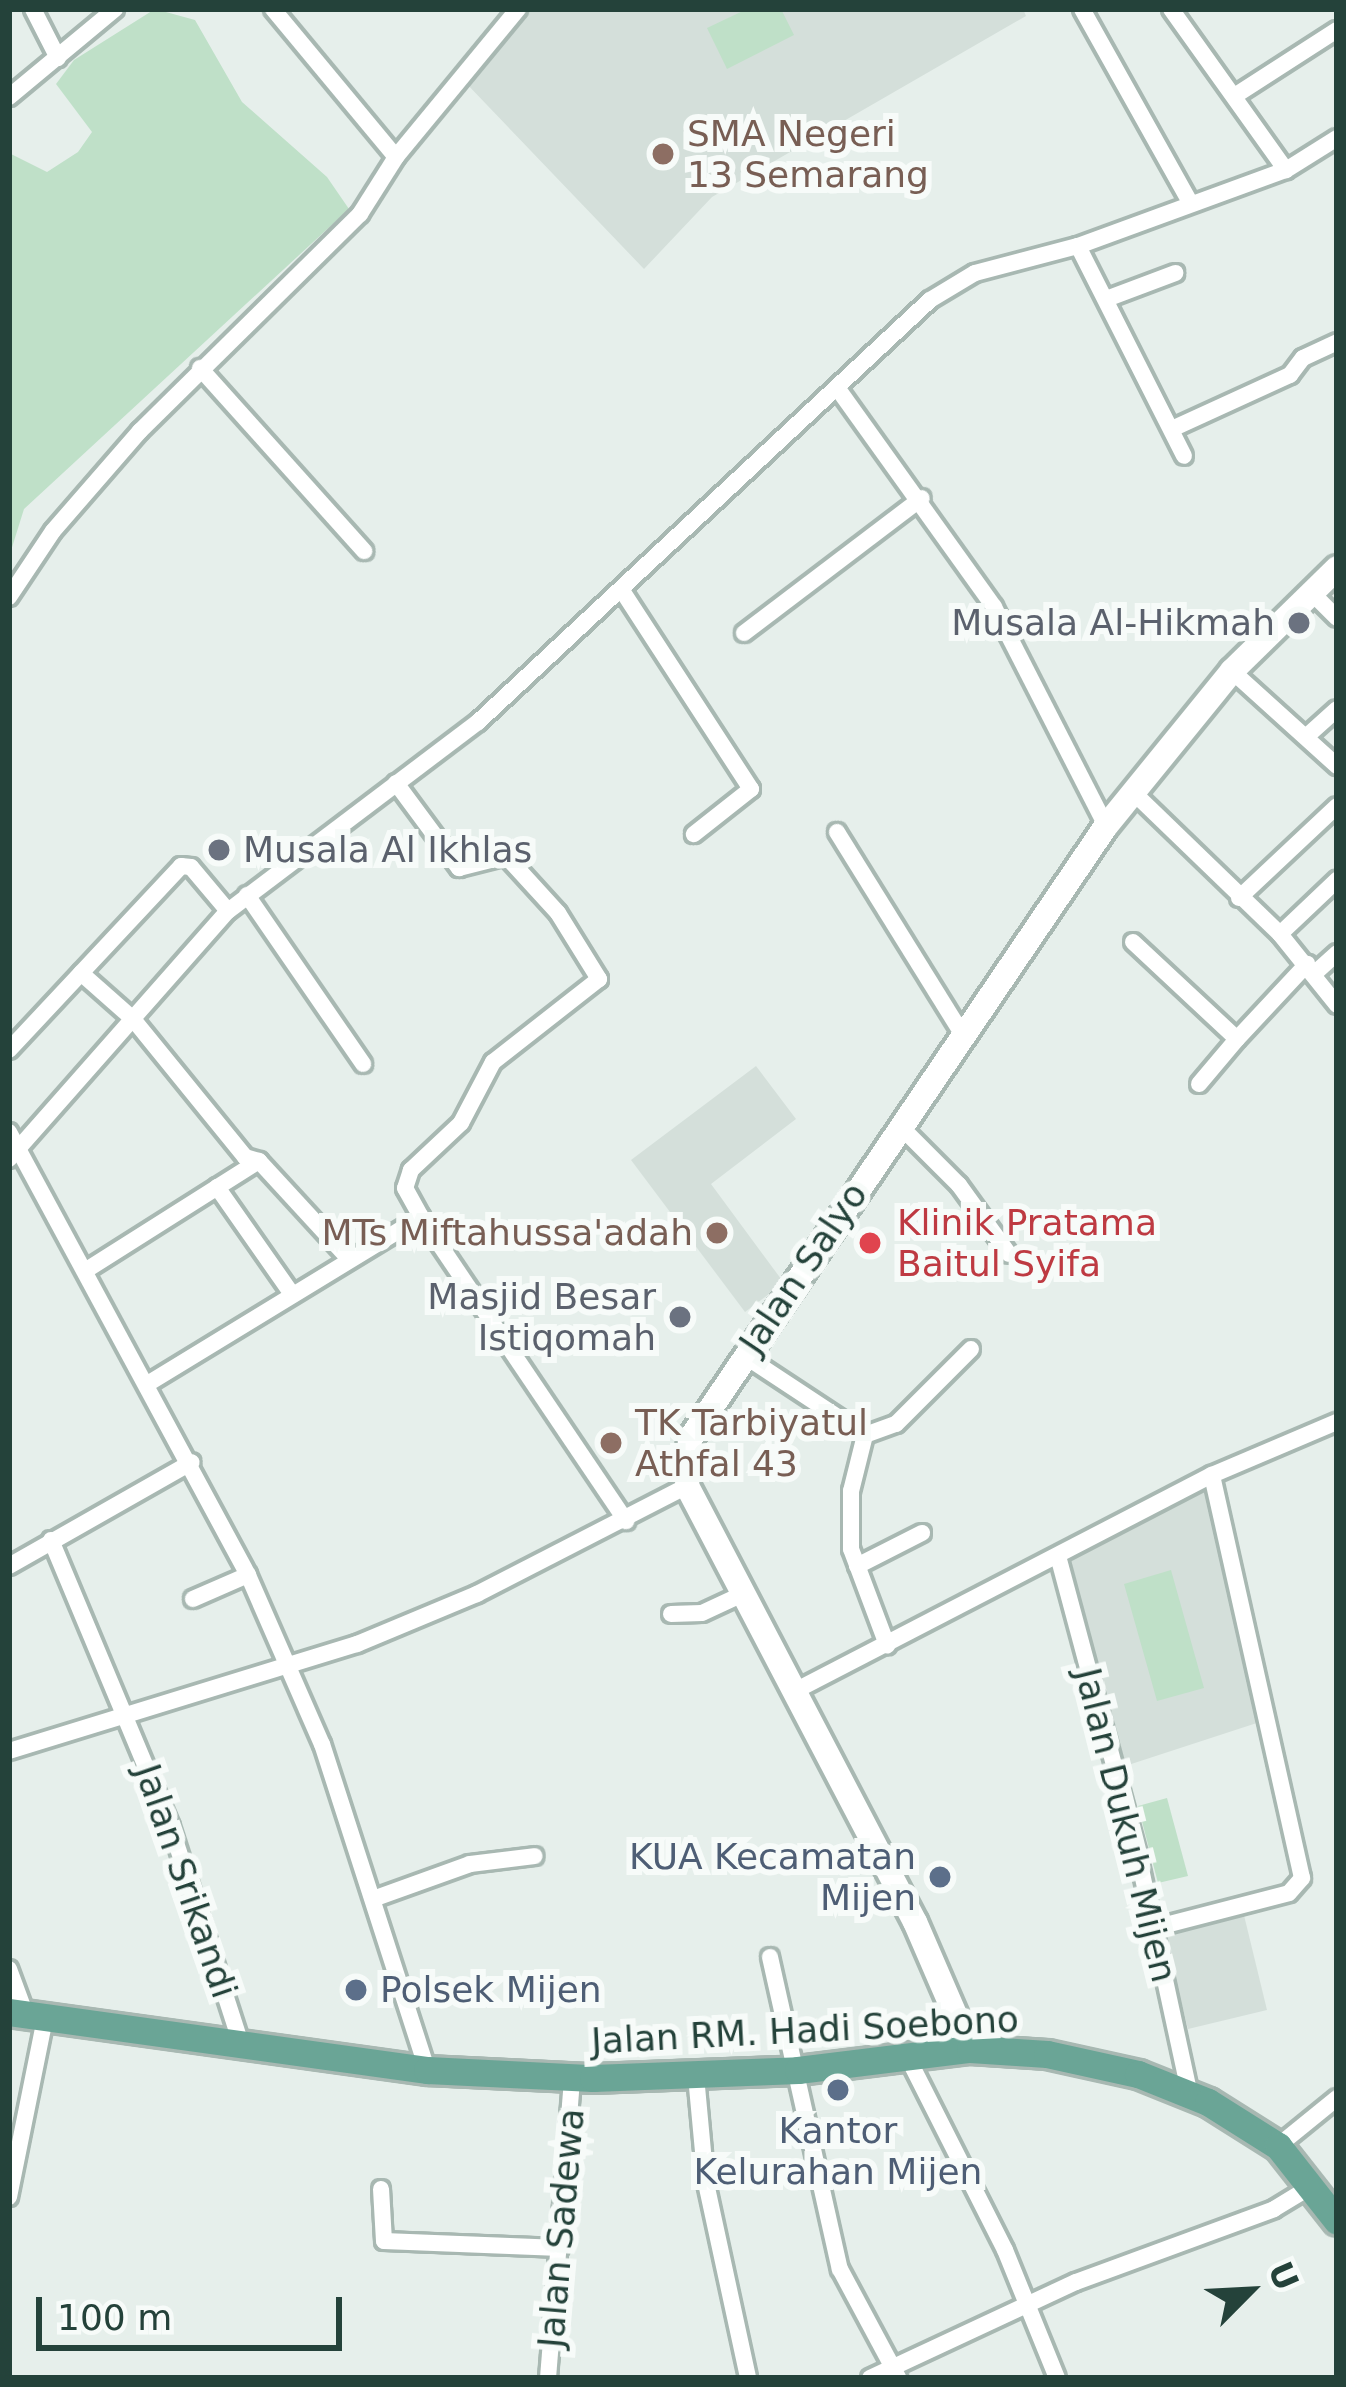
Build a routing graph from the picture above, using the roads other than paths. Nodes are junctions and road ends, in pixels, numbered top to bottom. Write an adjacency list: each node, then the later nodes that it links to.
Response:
1 (33, 9): 8 (street)
2 (115, 9): 8 (street)
3 (273, 9): 12 (street)
4 (518, 9): 12 (street)
5 (1171, 9): 9 (street)
6 (1083, 13): 14 (street)
7 (1337, 30): 9 (street)
8 (58, 58): 10 (street)
9 (1236, 95): 13 (street)
10 (9, 97)
11 (1337, 138): 13 (street)
12 (396, 158): 19 (street)
13 (1286, 170): 14 (street)
14 (1190, 202): 15 (street)
15 (1078, 245): 17 (street); 20 (street)
16 (1175, 273): 17 (street)
17 (1109, 298): 21 (street)
18 (1337, 342): 21 (street)
19 (200, 368): 24 (street); 28 (street)
20 (838, 388): 23 (street); 27 (street)
21 (1174, 428): 22 (street)
22 (1184, 456)
23 (922, 498): 30 (street); 38 (street)
24 (364, 550)
25 (1337, 568): 26 (street, Jalan Salyo)
26 (1310, 591): 29 (street); 31 (street, Jalan Salyo)
27 (623, 592): 35 (street); 40 (street)
28 (9, 598)
29 (1337, 618)
30 (744, 633)
31 (1232, 671): 33 (street); 36 (street, Jalan Salyo)
32 (1337, 709): 33 (street)
33 (1306, 736): 34 (street)
34 (1337, 766)
35 (396, 783): 42 (street); 61 (street)
36 (1133, 792): 38 (street, Jalan Salyo); 43 (street)
37 (1337, 806): 43 (street)
38 (1106, 826): 52 (street, Jalan Salyo)
39 (837, 832): 52 (street)
40 (694, 834)
41 (1337, 880): 45 (street)
42 (247, 895): 44 (street); 55 (street)
43 (1239, 898): 45 (street)
44 (229, 911): 49 (street); 51 (street)
45 (1280, 934): 48 (street)
46 (1133, 942): 53 (street)
47 (1337, 952): 48 (street)
48 (1311, 969): 50 (street); 53 (street)
49 (81, 973): 51 (street); 54 (street)
50 (1337, 1005)
51 (133, 1018): 58 (street); 59 (street)
52 (960, 1030): 57 (street, Jalan Salyo)
53 (1237, 1040): 56 (street)
54 (9, 1050)
55 (363, 1064)
56 (1199, 1084)
57 (898, 1125): 62 (street); 67 (street, Jalan Salyo)
58 (13, 1145): 64 (street)
59 (259, 1160): 60 (street); 63 (street)
60 (217, 1187): 64 (street); 65 (street)
61 (421, 1216): 63 (street); 74 (street)
62 (1009, 1254)
63 (349, 1259): 65 (street)
64 (88, 1269): 68 (street)
65 (292, 1294): 68 (street)
66 (971, 1349): 70 (street)
67 (745, 1356): 70 (street); 73 (street, Jalan Salyo)
68 (149, 1383): 71 (street)
69 (1337, 1422): 72 (street)
70 (865, 1435): 79 (street)
71 (192, 1462): 76 (street); 80 (street)
72 (1212, 1475): 77 (street); 91 (street)
73 (688, 1486): 74 (street); 81 (street)
74 (626, 1520): 85 (street)
75 (922, 1533): 79 (street)
76 (51, 1540): 78 (street); 87 (street, Jalan Srikandi)
77 (1058, 1556): 84 (street); 91 (street, Jalan Dukuh Mijen)
78 (9, 1566)
79 (857, 1566): 84 (street)
80 (248, 1575): 82 (street); 85 (street)
81 (743, 1594): 83 (street); 86 (street)
82 (193, 1599)
83 (671, 1614)
84 (887, 1645): 86 (street)
85 (288, 1664): 87 (street); 90 (street)
86 (793, 1692): 96 (street)
87 (128, 1716): 88 (street); 95 (street, Jalan Srikandi)
88 (9, 1751)
89 (536, 1856): 90 (street)
90 (374, 1899): 98 (street)
91 (1154, 1928): 102 (street, Jalan Dukuh Mijen)
92 (770, 1957): 99 (street)
93 (9, 1970): 94 (street)
94 (27, 2015): 95 (main road, Jalan RM. Hadi Soebono); 107 (street)
95 (242, 2047): 98 (main road, Jalan RM. Hadi Soebono)
96 (970, 2049): 97 (main road, Jalan RM. Hadi Soebono); 102 (main road, Jalan RM. Hadi Soebono)
97 (908, 2057): 99 (main road, Jalan RM. Hadi Soebono); 110 (street)
98 (427, 2070): 101 (main road, Jalan RM. Hadi Soebono)
99 (798, 2070): 100 (main road, Jalan RM. Hadi Soebono); 111 (street)
100 (696, 2076): 101 (main road, Jalan RM. Hadi Soebono); 113 (street)
101 (572, 2078): 109 (street, Jalan Sadewa)
102 (1190, 2095): 104 (main road, Jalan RM. Hadi Soebono)
103 (1337, 2098): 104 (street)
104 (1278, 2146): 105 (main road, Jalan RM. Hadi Soebono)
105 (1312, 2186): 108 (main road, Jalan RM. Hadi Soebono); 110 (street)
106 (381, 2189): 109 (street)
107 (9, 2197)
108 (1337, 2221)
109 (560, 2248): 112 (street, Jalan Sadewa)
110 (1028, 2307): 111 (street); 115 (street)
111 (897, 2373): 114 (street)
112 (548, 2378)
113 (748, 2378)
114 (870, 2378)
115 (1057, 2378)

